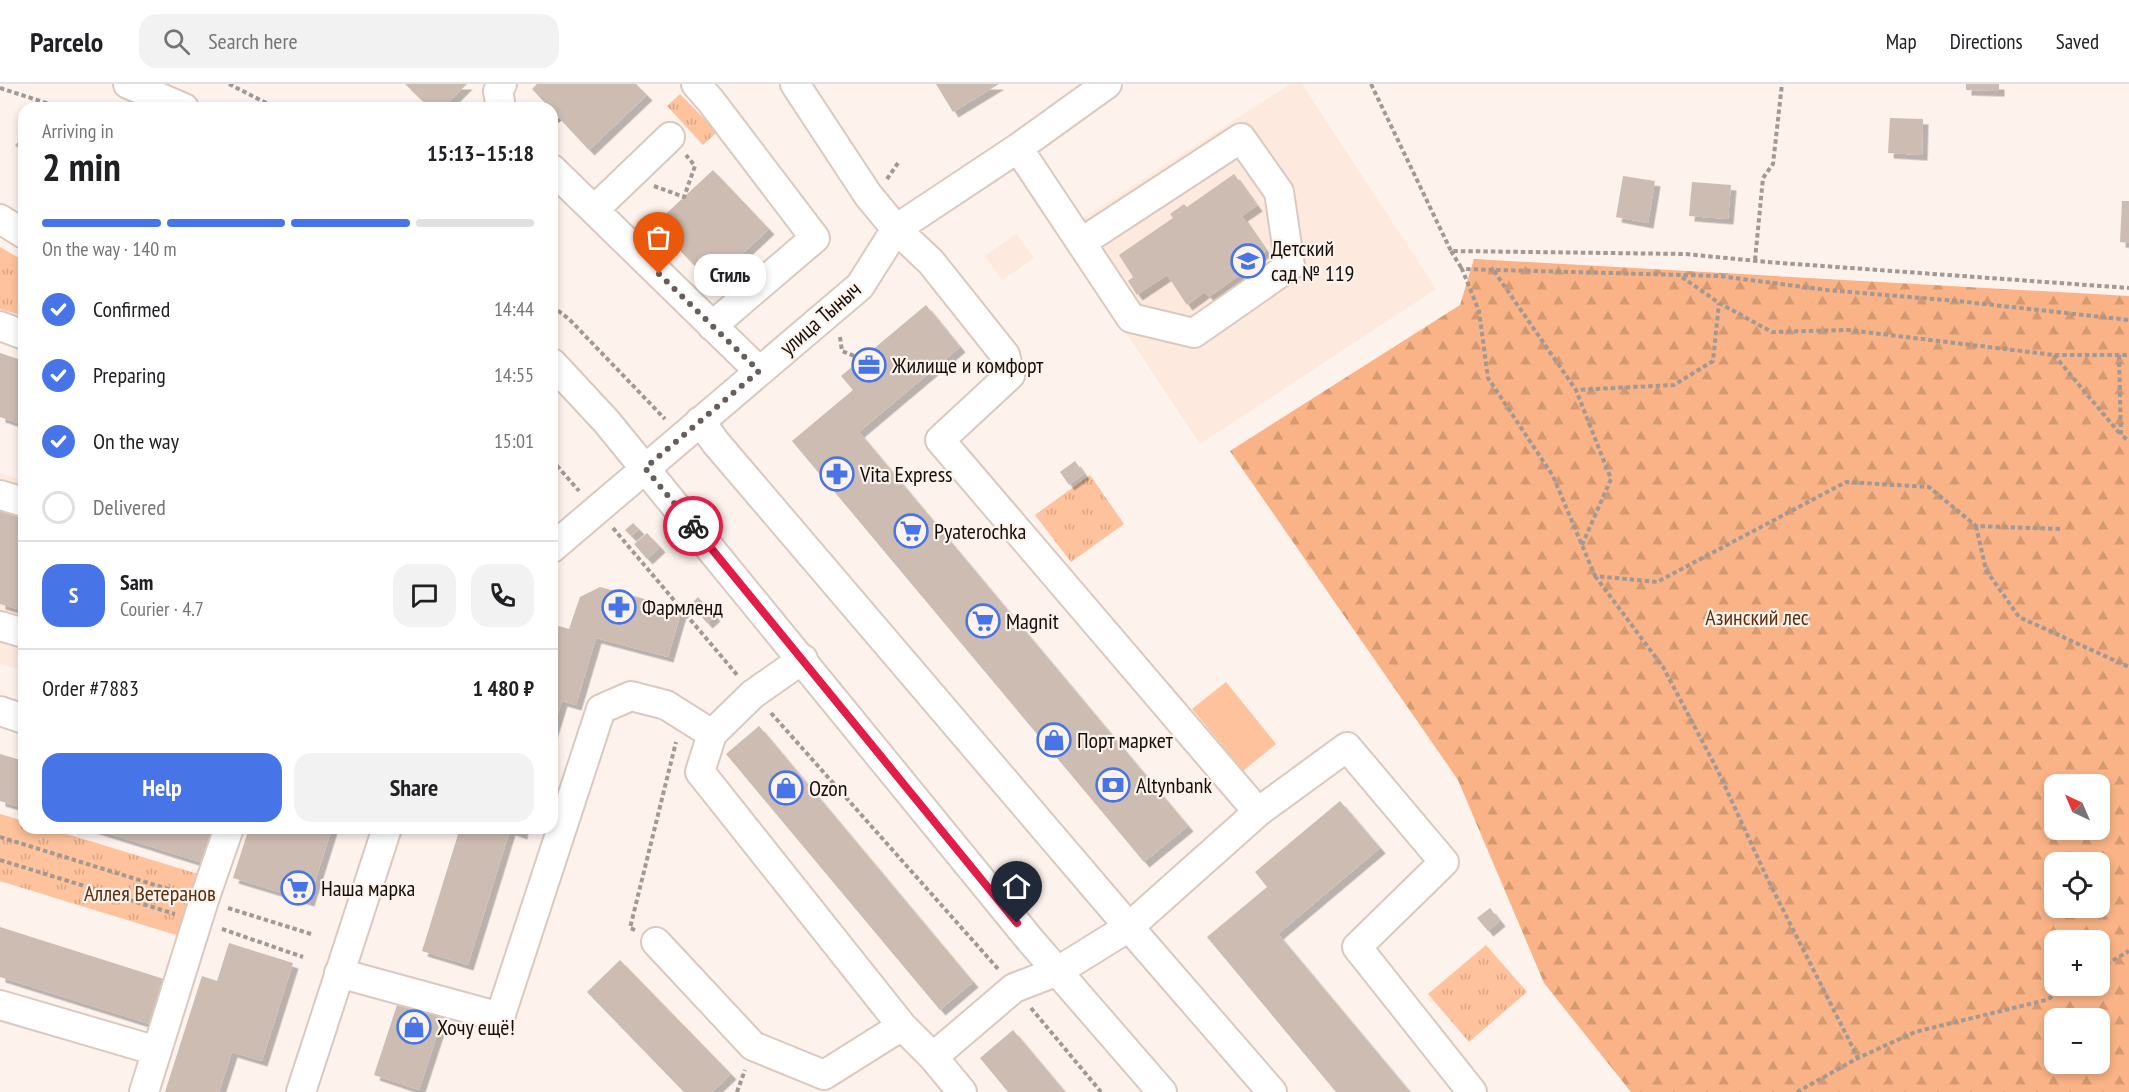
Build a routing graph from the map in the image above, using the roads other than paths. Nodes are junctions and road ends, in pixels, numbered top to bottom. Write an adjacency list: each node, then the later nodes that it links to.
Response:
1 (128, 84): 6 (street)
2 (502, 84): 7 (street)
3 (696, 84): 17 (street)
4 (795, 84): 13 (street)
5 (1100, 86): 9 (street, улица Тыныч)
6 (170, 102)
7 (500, 102)
8 (670, 136): 11 (street)
9 (1018, 148): 13 (street, улица Тыныч); 15 (street)
10 (558, 175): 11 (street)
11 (594, 210): 17 (street)
12 (0, 219): 14 (street)
13 (896, 229): 20 (street, улица Тыныч); 32 (street)
14 (18, 230)
15 (1082, 242): 15 (street)
16 (0, 326): 18 (street)
17 (712, 326): 20 (street)
18 (18, 333)
19 (558, 369): 22 (street)
20 (759, 371): 21 (street, улица Тыныч)
21 (700, 422): 22 (street, улица Тыныч); 35 (street)
22 (645, 468): 25 (street, улица Тыныч); 28 (street)
23 (0, 495): 24 (street)
24 (18, 500)
25 (558, 543)
26 (0, 626): 27 (street)
27 (18, 631)
28 (802, 659): 31 (street); 37 (street)
29 (0, 711): 30 (street)
30 (18, 717)
31 (712, 734): 38 (street); 40 (street)
32 (1258, 812): 35 (street); 49 (street)
33 (227, 834): 41 (street)
34 (385, 834): 38 (street)
35 (1129, 927): 37 (street); 48 (street)
36 (656, 942): 43 (street)
37 (1059, 971): 42 (street); 47 (street)
38 (339, 973): 45 (street)
39 (0, 1005): 41 (street)
40 (902, 1026): 42 (street); 43 (street)
41 (157, 1051): 44 (street)
42 (933, 1057): 46 (street)
43 (823, 1083)
44 (144, 1092)
45 (301, 1092)
46 (962, 1092)
47 (1162, 1092)
48 (1272, 1092)
49 (1472, 1092)

